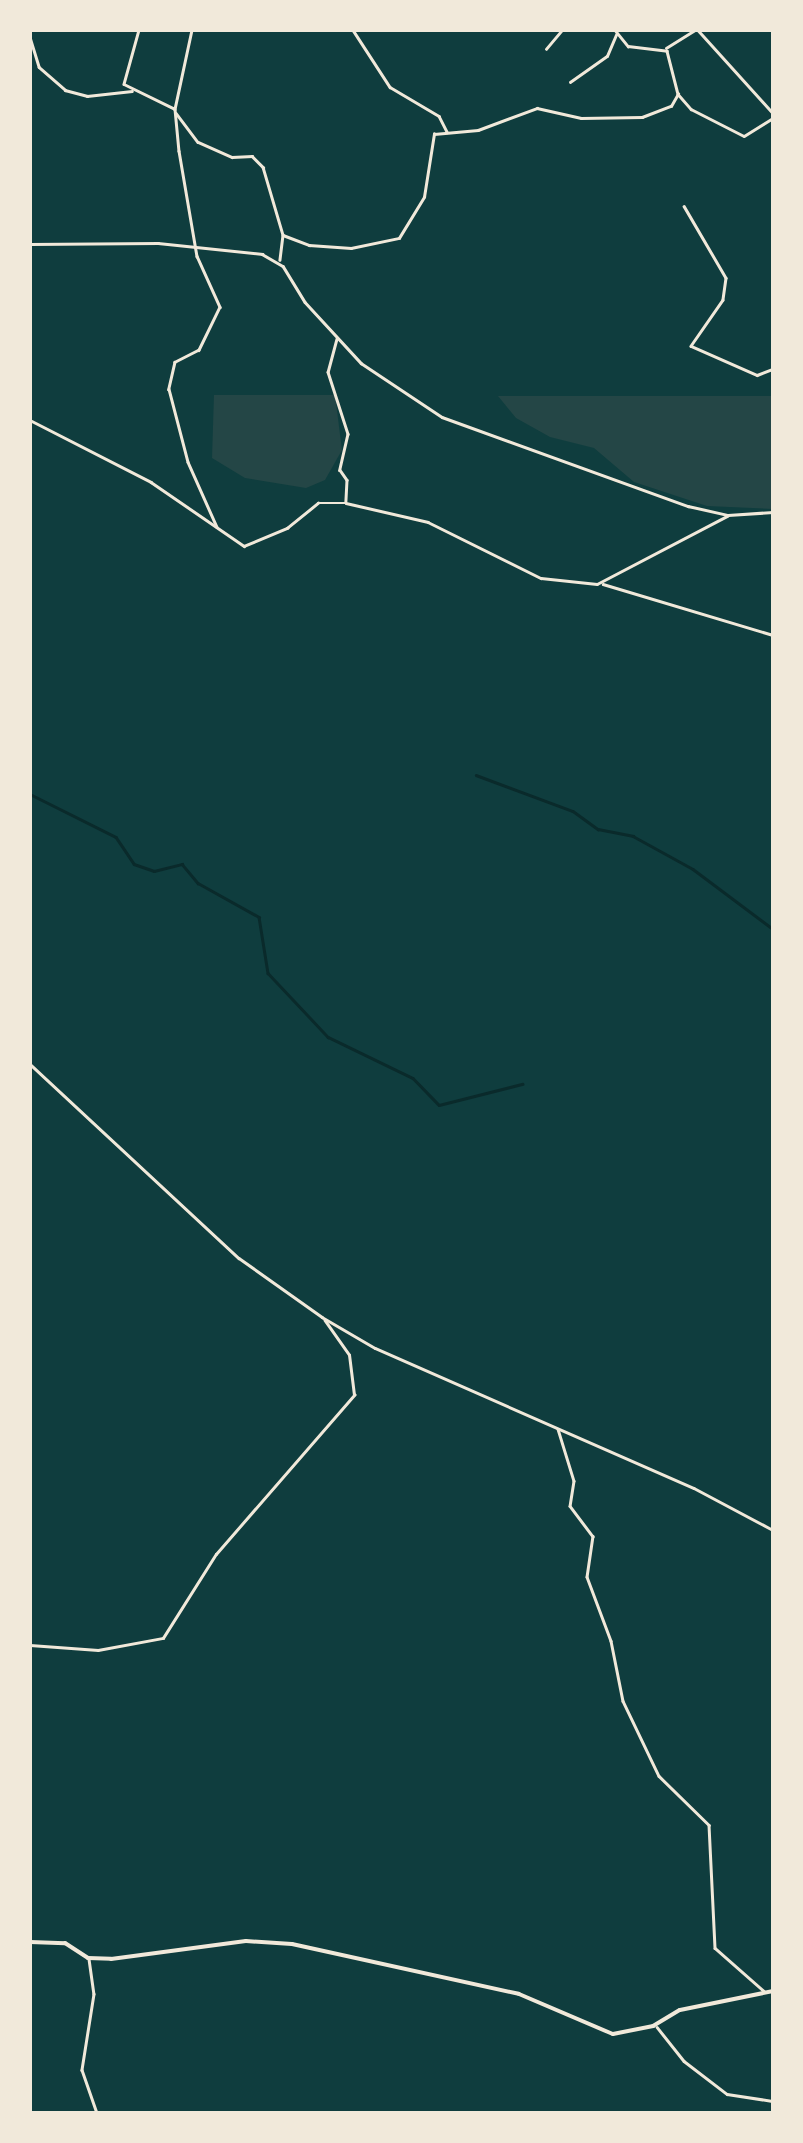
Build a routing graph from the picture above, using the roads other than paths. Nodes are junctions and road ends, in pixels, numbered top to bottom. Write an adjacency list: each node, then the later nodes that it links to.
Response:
1 (139, 30): 13 (street)
2 (192, 30): 15 (street)
3 (353, 30): 17 (street)
4 (562, 30): 10 (street)
5 (696, 30): 9 (street); 11 (street)
6 (709, 30): 9 (street)
7 (616, 31): 11 (street); 12 (street)
8 (30, 36): 13 (street)
9 (706, 37): 16 (street)
10 (546, 49)
11 (665, 49): 14 (street)
12 (570, 82)
13 (132, 90): 15 (street)
14 (678, 94): 16 (street); 17 (street)
15 (175, 111): 19 (street); 21 (street)
16 (773, 116)
17 (448, 134): 19 (street)
18 (684, 206): 24 (street)
19 (283, 235): 22 (street)
20 (30, 244): 21 (street)
21 (196, 250): 22 (street); 29 (street)
22 (280, 262): 23 (street)
23 (337, 339): 26 (street); 28 (street)
24 (773, 369)
25 (30, 420): 29 (street)
26 (346, 503): 29 (street); 30 (street)
27 (773, 512): 28 (street)
28 (728, 515): 30 (street)
29 (218, 528)
30 (602, 584): 31 (street)
31 (773, 636)
32 (30, 1064): 33 (street)
33 (322, 1317): 34 (street); 36 (street)
34 (558, 1429): 35 (street); 40 (street)
35 (773, 1530)
36 (30, 1645)
37 (31, 1944): 38 (street)
38 (88, 1958): 41 (street); 43 (street)
39 (773, 1991): 40 (street)
40 (764, 1992): 41 (street)
41 (653, 2026): 42 (street)
42 (773, 2101)
43 (97, 2113)

